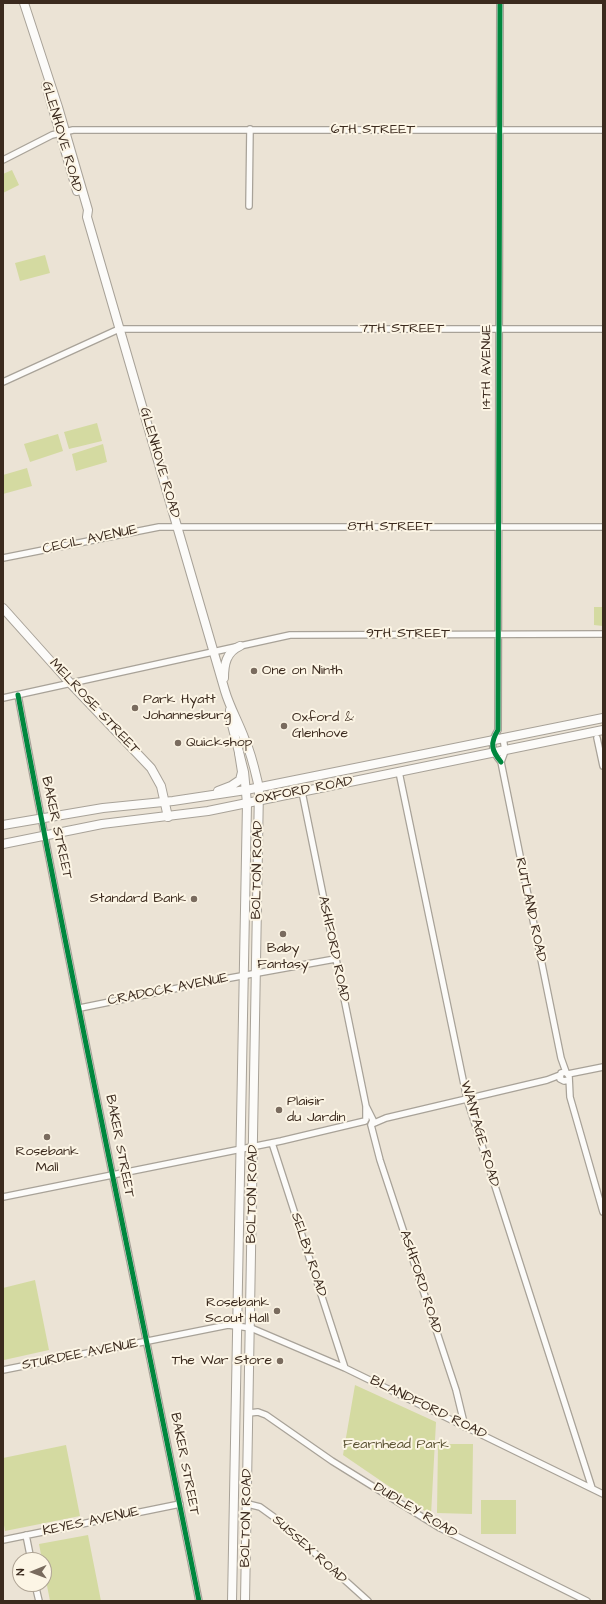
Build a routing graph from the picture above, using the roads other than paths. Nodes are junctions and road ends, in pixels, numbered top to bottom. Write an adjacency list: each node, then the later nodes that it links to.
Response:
1 (24, 3): 6 (main road, GLENHOVE ROAD)
2 (500, 3): 4 (street, 14TH AVENUE)
3 (250, 129): 4 (street, 6TH STREET); 6 (street, 6TH STREET); 8 (street)
4 (500, 130): 5 (street, 6TH STREET); 11 (street, 14TH AVENUE)
5 (603, 130)
6 (62, 132): 7 (street); 10 (main road, GLENHOVE ROAD)
7 (3, 160)
8 (249, 206)
9 (603, 328): 11 (street, 7TH STREET)
10 (119, 329): 11 (street, 7TH STREET); 12 (street); 13 (main road, GLENHOVE ROAD)
11 (499, 329): 14 (street, 14TH AVENUE)
12 (3, 382)
13 (178, 527): 14 (street, 8TH STREET); 16 (street, CECIL AVENUE); 21 (main road, GLENHOVE ROAD)
14 (499, 527): 15 (street, 8TH STREET); 18 (street, 14TH AVENUE)
15 (603, 527)
16 (3, 558)
17 (3, 608): 22 (main road, MELROSE STREET)
18 (499, 634): 19 (street, 9TH STREET); 20 (street, 9TH STREET); 29 (street, 14TH AVENUE)
19 (603, 634)
20 (240, 646): 21 (street, 9TH STREET); 23 (main road)
21 (214, 651): 22 (street, 9TH STREET); 23 (main road, GLENHOVE ROAD)
22 (71, 684): 24 (street, 9TH STREET); 46 (main road, MELROSE STREET)
23 (225, 691): 26 (main road, GLENHOVE ROAD)
24 (18, 696): 25 (street, 9TH STREET); 49 (street, BAKER STREET)
25 (3, 698)
26 (230, 709): 36 (main road, GLENHOVE ROAD); 41 (main road, GLENHOVE ROAD)
27 (600, 718): 28 (main road, OXFORD ROAD); 30 (street)
28 (588, 721): 31 (street); 32 (main road, OXFORD ROAD)
29 (498, 730): 32 (street); 34 (street)
30 (602, 730): 31 (main road, OXFORD ROAD); 33 (street)
31 (590, 732): 33 (street); 35 (main road, OXFORD ROAD)
32 (504, 738): 34 (main road, OXFORD ROAD); 35 (street)
33 (597, 738): 39 (street)
34 (492, 740): 37 (street); 41 (main road, OXFORD ROAD)
35 (506, 751): 37 (main road, OXFORD ROAD); 38 (street)
36 (239, 753): 42 (main road, GLENHOVE ROAD); 44 (main road)
37 (494, 754): 38 (street); 40 (main road, OXFORD ROAD)
38 (501, 762): 58 (street, RUTLAND ROAD)
39 (603, 766)
40 (399, 772): 43 (main road, OXFORD ROAD); 59 (street, WANTAGE ROAD)
41 (259, 788): 42 (main road, OXFORD ROAD); 45 (main road, BOLTON ROAD)
42 (246, 790): 44 (main road, OXFORD ROAD); 47 (main road, BOLTON ROAD)
43 (302, 792): 45 (main road, OXFORD ROAD); 53 (street, ASHFORD ROAD)
44 (204, 796): 46 (main road, OXFORD ROAD)
45 (260, 800): 47 (main road, OXFORD ROAD); 54 (main road, BOLTON ROAD)
46 (165, 802): 48 (main road, MELROSE STREET); 49 (main road, OXFORD ROAD)
47 (247, 803): 48 (main road, OXFORD ROAD); 55 (main road, BOLTON ROAD)
48 (168, 817): 51 (main road, OXFORD ROAD)
49 (41, 819): 50 (main road, OXFORD ROAD); 51 (street, BAKER STREET)
50 (3, 825)
51 (45, 836): 52 (main road, OXFORD ROAD); 56 (street, BAKER STREET)
52 (3, 844)
53 (335, 959): 54 (street, CRADOCK AVENUE); 60 (street, ASHFORD ROAD)
54 (257, 973): 55 (street, CRADOCK AVENUE); 62 (main road, BOLTON ROAD)
55 (245, 975): 56 (street, CRADOCK AVENUE); 63 (main road, BOLTON ROAD)
56 (80, 1008): 64 (street, BAKER STREET)
57 (603, 1067): 58 (street)
58 (564, 1077): 59 (street); 66 (street, RUTLAND ROAD)
59 (467, 1099): 60 (street); 74 (street, WANTAGE ROAD)
60 (369, 1122): 61 (street); 73 (street, ASHFORD ROAD)
61 (272, 1143): 62 (street); 70 (street, SELBY ROAD)
62 (253, 1146): 63 (street); 68 (main road, BOLTON ROAD)
63 (240, 1148): 64 (street); 67 (main road, BOLTON ROAD)
64 (111, 1175): 65 (street); 69 (street, BAKER STREET)
65 (3, 1197)
66 (603, 1212)
67 (238, 1325): 68 (street, STURDEE AVENUE); 69 (street, STURDEE AVENUE); 82 (main road, BOLTON ROAD)
68 (251, 1328): 70 (street, BLANDFORD ROAD); 72 (main road, BOLTON ROAD)
69 (145, 1342): 71 (street, STURDEE AVENUE); 76 (street, BAKER STREET)
70 (345, 1368): 73 (street, BLANDFORD ROAD)
71 (3, 1370)
72 (249, 1413): 77 (main road, BOLTON ROAD); 85 (street, DUDLEY ROAD)
73 (465, 1427): 74 (street, BLANDFORD ROAD)
74 (592, 1488): 75 (street, BLANDFORD ROAD)
75 (603, 1494)
76 (180, 1504): 78 (street, KEYES AVENUE); 81 (street, BAKER STREET)
77 (248, 1504): 83 (main road, BOLTON ROAD); 84 (street, SUSSEX ROAD)
78 (26, 1535): 79 (street, KEYES AVENUE); 80 (street)
79 (3, 1540)
80 (29, 1552)
81 (199, 1601)
82 (232, 1601)
83 (245, 1601)
84 (368, 1601)
85 (587, 1601)

